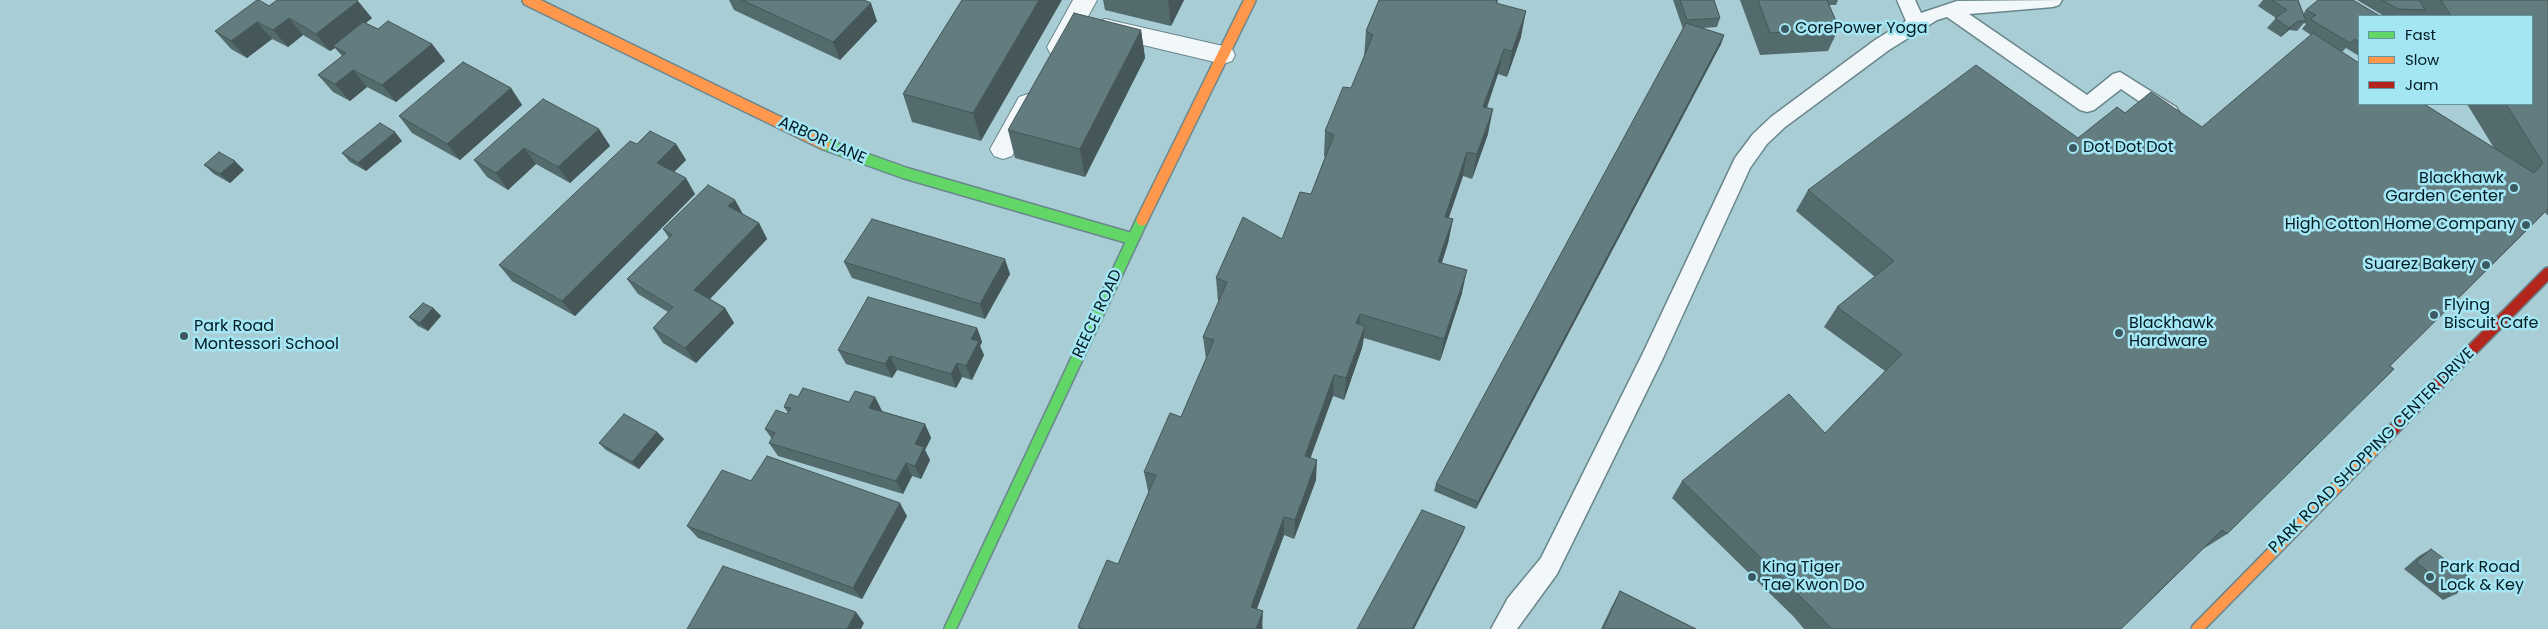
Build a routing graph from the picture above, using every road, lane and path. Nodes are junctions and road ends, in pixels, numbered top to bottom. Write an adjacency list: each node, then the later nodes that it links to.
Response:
1 (528, 0): 11 (street, ARBOR LANE)
2 (1250, 0): 8 (street, REECE ROAD)
3 (1906, 0): 7 (lane)
4 (2053, 0): 6 (lane)
5 (1080, 10): 8 (street); 10 (street)
6 (1950, 10): 7 (lane); 9 (lane)
7 (1916, 23): 14 (lane)
8 (1223, 55): 11 (street, REECE ROAD)
9 (2173, 115)
10 (1003, 149)
11 (1133, 239): 13 (street, REECE ROAD)
12 (2548, 273): 15 (street, PARK ROAD SHOPPING CENTER DRIVE)
13 (950, 629)
14 (1503, 629)
15 (2197, 629)

